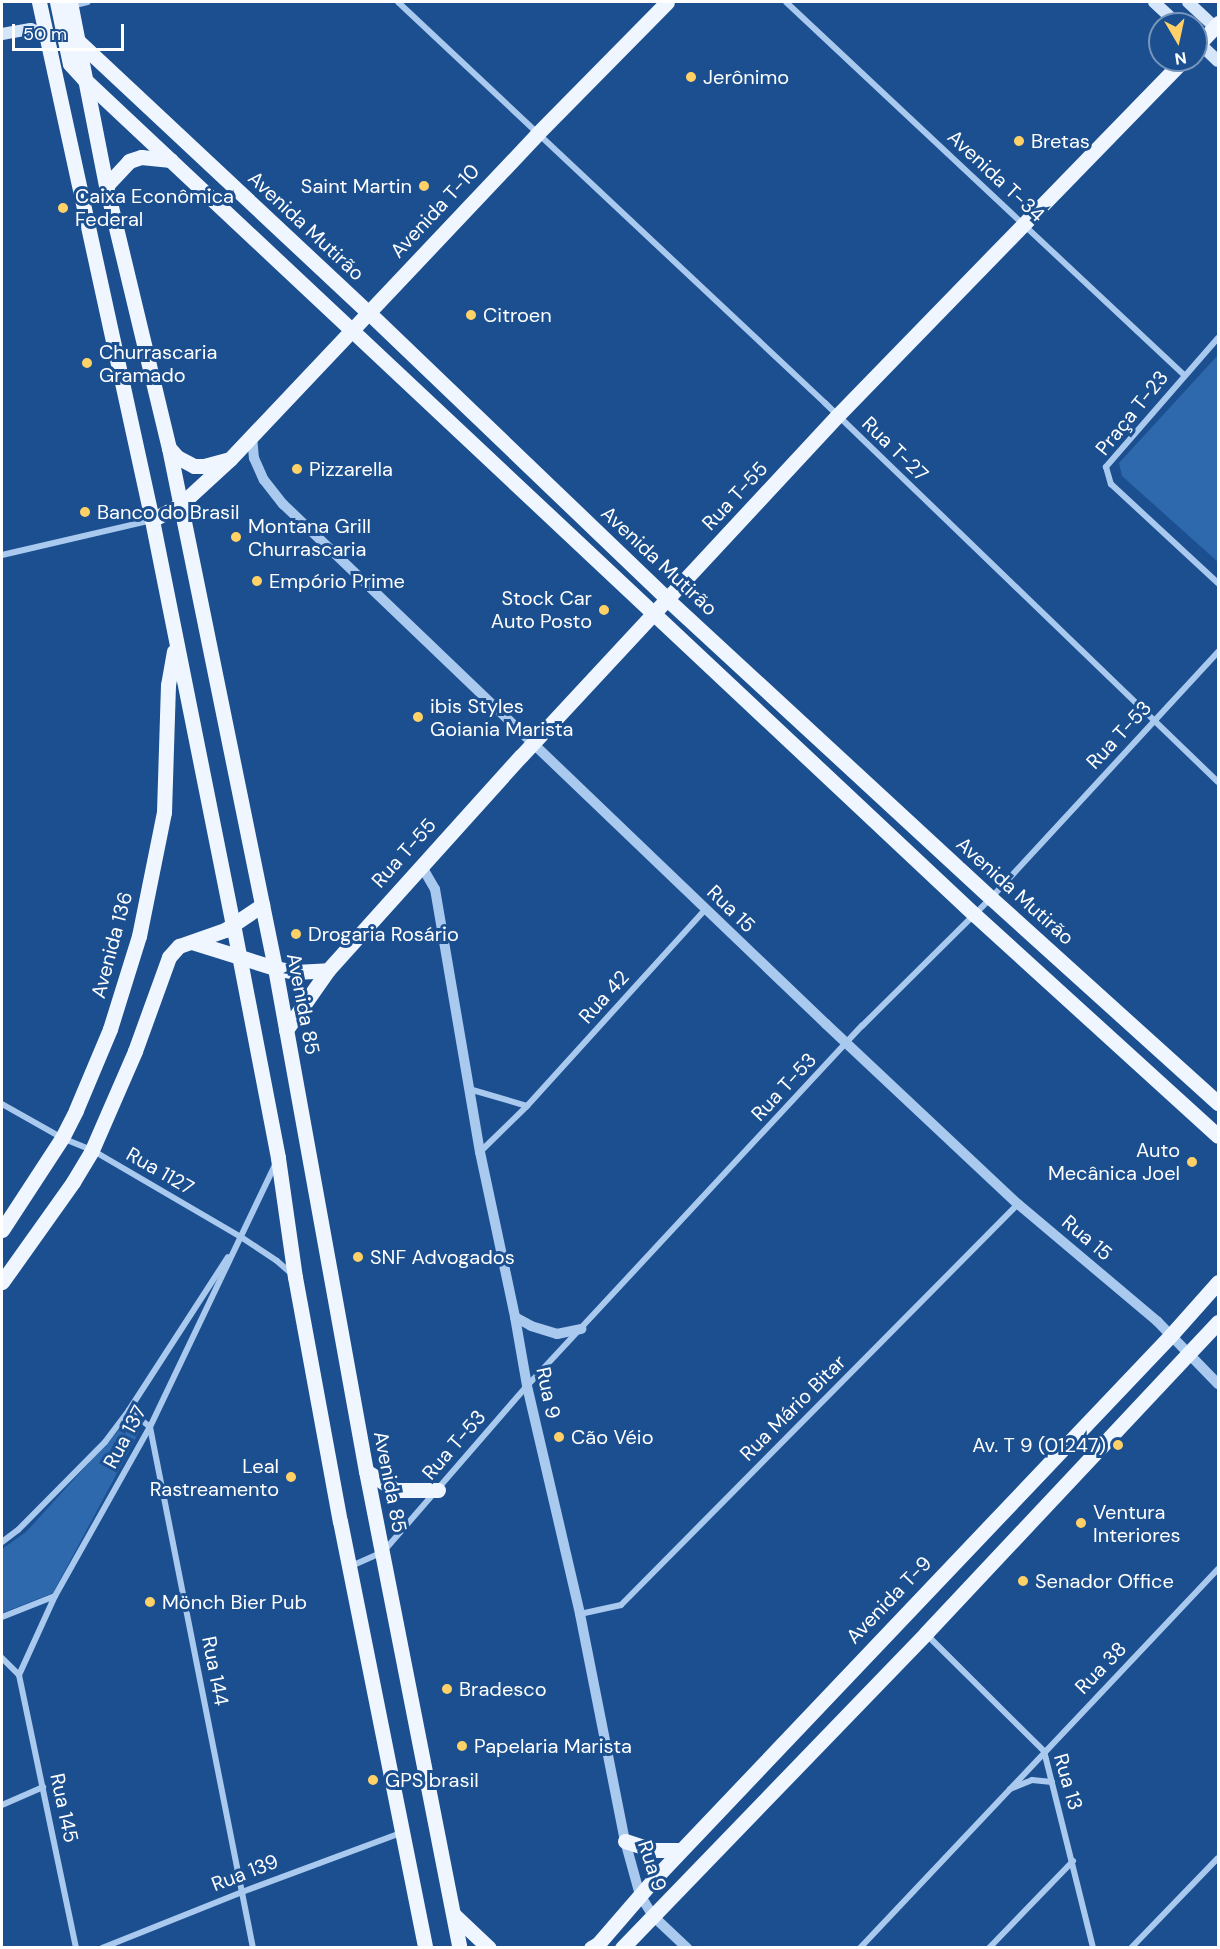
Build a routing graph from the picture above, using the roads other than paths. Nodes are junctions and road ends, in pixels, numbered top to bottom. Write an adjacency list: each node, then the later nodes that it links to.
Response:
1 (39, 2): 10 (main road)
2 (88, 2): 7 (street)
3 (398, 2): 14 (street, Rua T-27)
4 (667, 2): 14 (main road, Avenida T-10)
5 (786, 2): 17 (street, Avenida T-34)
6 (1188, 2): 8 (main road)
7 (66, 3): 11 (main road, Avenida 85); 13 (main road)
8 (1217, 27)
9 (2, 34): 10 (main road)
10 (46, 35): 27 (main road)
11 (78, 41): 13 (main road, Avenida 85); 18 (main road, Avenida Mutirão)
12 (1171, 72): 17 (main road, Rua T-55)
13 (84, 79): 15 (main road); 16 (main road, Avenida 85)
14 (542, 138): 18 (main road, Avenida T-10); 22 (street, Rua T-27)
15 (171, 160): 16 (main road); 19 (main road)
16 (106, 186): 24 (main road, Avenida 85)
17 (1024, 225): 21 (street, Avenida T-34); 22 (main road, Rua T-55)
18 (369, 312): 19 (main road, Avenida T-10); 30 (main road, Avenida Mutirão)
19 (352, 330): 23 (main road, Avenida T-10); 31 (main road)
20 (1218, 338): 21 (street, Praça T-23)
21 (1184, 375): 29 (street, Praça T-23)
22 (837, 416): 30 (main road, Rua T-55); 34 (street, Rua T-27)
23 (252, 436): 25 (main road, Avenida T-10); 35 (street, Rua 15)
24 (169, 448): 25 (main road); 26 (main road, Avenida 85)
25 (230, 459): 26 (main road, Avenida T-10)
26 (180, 505): 27 (main road, Avenida T-10); 39 (main road, Avenida 85)
27 (153, 520): 28 (street); 32 (main road)
28 (2, 555)
29 (1218, 583)
30 (668, 600): 31 (main road, Rua T-55); 38 (main road, Avenida Mutirão)
31 (654, 614): 35 (main road, Rua T-55); 41 (main road)
32 (176, 643): 42 (main road); 54 (main road, Avenida 136)
33 (1218, 652): 34 (street, Rua T-53)
34 (1153, 722): 36 (street, Rua T-27); 38 (street, Rua T-53)
35 (532, 744): 37 (main road, Rua T-55); 40 (street, Rua 15)
36 (1218, 782)
37 (421, 865): 46 (main road, Rua T-55); 49 (street, Rua 9)
38 (991, 898): 41 (street, Rua T-53); 50 (main road, Avenida Mutirão)
39 (262, 906): 42 (main road); 45 (main road, Avenida 85)
40 (705, 910): 48 (street, Rua 15); 52 (street, Rua 42)
41 (975, 915): 48 (street, Rua T-53); 53 (main road)
42 (233, 924): 43 (main road); 44 (main road)
43 (188, 941): 44 (main road); 55 (main road)
44 (240, 959): 45 (main road); 57 (main road)
45 (275, 968): 46 (main road); 47 (main road, Avenida 85)
46 (328, 970): 47 (main road, Rua T-55)
47 (286, 1030): 73 (main road, Avenida 85)
48 (847, 1042): 58 (street, Rua 15); 66 (street, Rua T-53)
49 (469, 1089): 52 (street); 56 (street, Rua 9)
50 (1218, 1103)
51 (2, 1104): 54 (street, Rua 1127)
52 (527, 1106): 56 (street, Rua 42)
53 (1218, 1136)
54 (62, 1138): 55 (street, Rua 1127); 59 (main road, Avenida 136)
55 (92, 1150): 60 (street, Rua 1127); 62 (main road)
56 (480, 1152): 64 (street, Rua 9)
57 (278, 1158): 60 (street, Rua 137); 61 (main road)
58 (1018, 1204): 67 (street, Rua 15); 80 (street, Rua Mário Bitar)
59 (2, 1230)
60 (241, 1237): 61 (street, Rua 1127); 71 (street, Rua 137); 72 (street, Rua 137)
61 (295, 1277): 77 (main road)
62 (2, 1282)
63 (1218, 1282): 67 (main road, Avenida T-9)
64 (515, 1317): 66 (street); 70 (street, Rua 9)
65 (1218, 1322): 68 (main road)
66 (581, 1329): 70 (street, Rua T-53)
67 (1171, 1335): 68 (street, Rua 15); 92 (main road, Avenida T-9)
68 (1189, 1354): 69 (street, Rua 15); 82 (main road)
69 (1218, 1384)
70 (527, 1386): 74 (street, Rua T-53); 80 (street, Rua 9)
71 (129, 1410): 72 (street); 75 (street, Rua 137)
72 (150, 1427): 79 (street, Rua 137); 95 (street, Rua 144)
73 (366, 1471): 74 (main road); 76 (main road, Avenida 85)
74 (438, 1490): 76 (street, Rua T-53)
75 (2, 1542)
76 (382, 1552): 77 (street); 97 (main road, Avenida 85)
77 (349, 1567): 90 (main road)
78 (1218, 1569): 85 (street, Rua 38)
79 (55, 1596): 81 (street); 84 (street)
80 (580, 1614): 91 (street, Rua 9)
81 (2, 1617)
82 (926, 1633): 85 (street, Rua 13); 98 (main road)
83 (2, 1658): 84 (street)
84 (19, 1675): 87 (street, Rua 145)
85 (1044, 1751): 86 (street, Rua 13); 88 (street, Rua 38)
86 (1052, 1782): 88 (street, Rua 38); 94 (street, Rua 13)
87 (43, 1787): 89 (street); 99 (street, Rua 145)
88 (1007, 1790): 108 (street, Rua 38)
89 (2, 1804)
90 (402, 1833): 95 (street, Rua 139); 102 (main road)
91 (625, 1841): 92 (main road); 96 (street, Rua 9)
92 (681, 1850): 96 (main road, Avenida T-9)
93 (1218, 1858): 111 (street)
94 (1073, 1861): 109 (street); 110 (street, Rua 13)
95 (242, 1892): 100 (street, Rua 139); 101 (street, Rua 144)
96 (640, 1895): 98 (street, Rua 9); 105 (main road, Avenida T-9)
97 (453, 1915): 103 (main road, Avenida 85); 104 (main road)
98 (653, 1916): 106 (main road); 107 (street, Rua 9)
99 (76, 1947)
100 (102, 1947)
101 (253, 1947)
102 (425, 1947)
103 (460, 1947)
104 (489, 1947)
105 (591, 1947)
106 (622, 1947)
107 (687, 1947)
108 (860, 1947)
109 (989, 1947)
110 (1094, 1947)
111 (1131, 1947)

